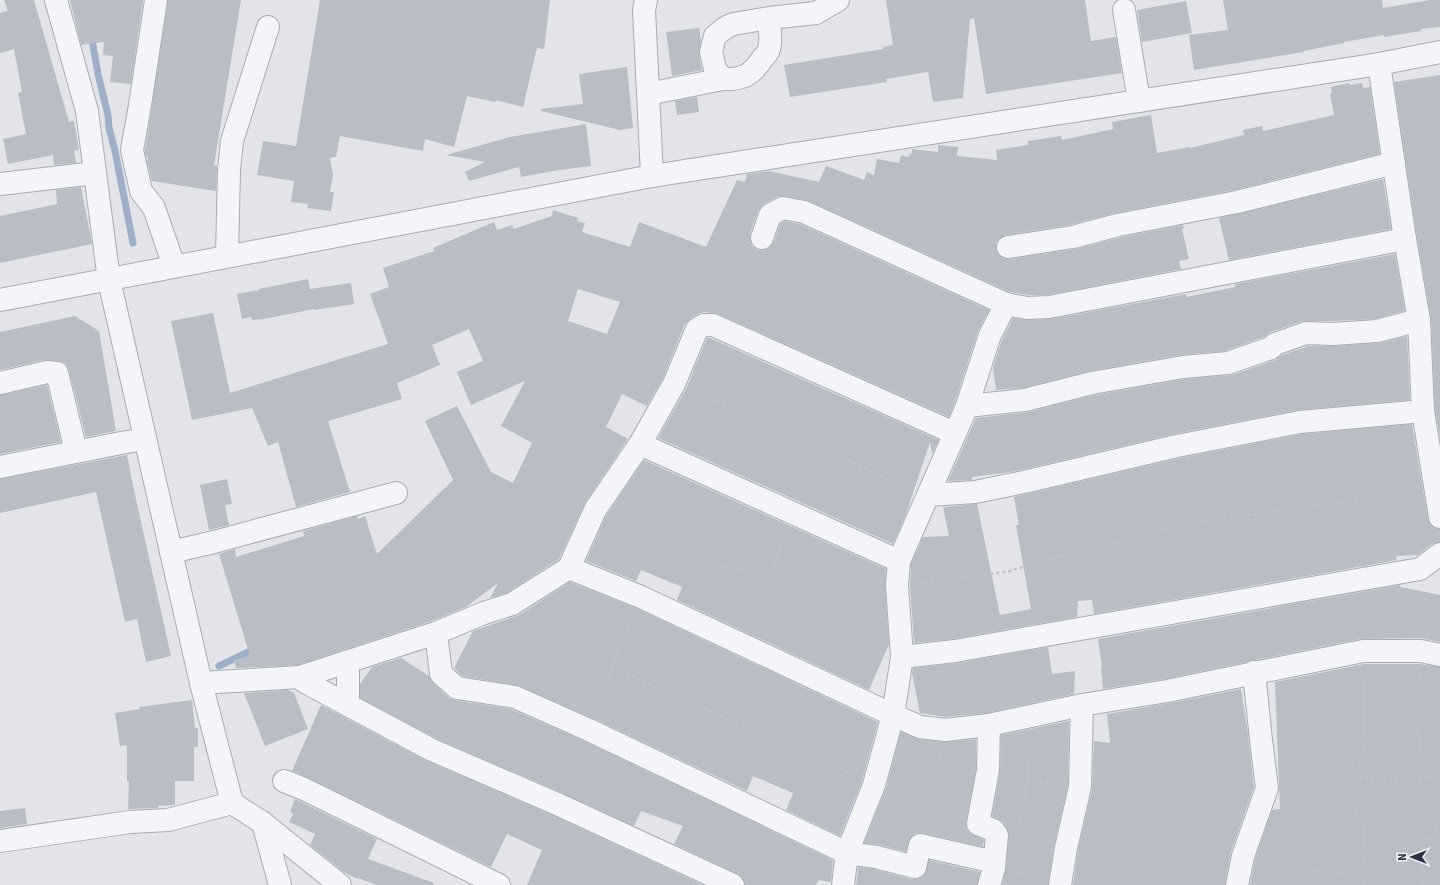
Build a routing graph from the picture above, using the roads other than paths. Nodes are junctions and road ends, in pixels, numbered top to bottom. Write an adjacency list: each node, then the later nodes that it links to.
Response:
1 (56, 0): 14 (street)
2 (156, 0): 21 (street)
3 (646, 0): 11 (street)
4 (838, 0): 6 (street)
5 (1124, 10): 12 (street)
6 (769, 18): 10 (street); 10 (street)
7 (268, 27): 20 (street)
8 (1440, 52): 9 (street)
9 (1379, 64): 12 (street); 13 (street)
10 (723, 79): 11 (street)
11 (648, 94): 15 (street)
12 (1138, 101): 15 (street)
13 (1394, 163): 18 (street); 19 (street)
14 (95, 173): 16 (street); 22 (street)
15 (652, 176): 20 (street)
16 (0, 184)
17 (762, 238): 24 (street)
18 (1405, 239): 24 (street); 25 (street)
19 (1008, 247)
20 (227, 256): 21 (street)
21 (164, 268): 22 (street)
22 (117, 278): 23 (street); 30 (street)
23 (0, 300)
24 (1006, 304): 27 (street)
25 (1419, 320): 27 (street); 28 (street)
26 (0, 383): 32 (street)
27 (967, 406): 29 (street)
28 (1423, 411): 35 (street); 36 (street)
29 (954, 433): 31 (street); 35 (street)
30 (145, 439): 32 (street); 37 (street)
31 (640, 444): 39 (street); 40 (street)
32 (76, 452): 33 (street)
33 (0, 466)
34 (396, 493): 37 (street)
35 (928, 497): 39 (street)
36 (1440, 517)
37 (188, 548): 47 (street)
38 (1440, 554): 43 (street)
39 (899, 561): 43 (street)
40 (569, 568): 41 (street); 50 (street)
41 (436, 634): 44 (street); 56 (street)
42 (1431, 653): 45 (street)
43 (902, 658): 50 (street)
44 (348, 662): 46 (street); 48 (street)
45 (1254, 672): 49 (street); 66 (street)
46 (300, 677): 47 (street); 48 (street)
47 (217, 682): 53 (street)
48 (348, 705): 64 (street)
49 (1082, 705): 51 (street); 59 (street)
50 (893, 716): 51 (street); 56 (street)
51 (990, 725): 58 (street)
52 (284, 782): 63 (street)
53 (232, 803): 54 (street); 55 (street)
54 (263, 823): 57 (street); 62 (street)
55 (0, 840)
56 (847, 853): 58 (street); 65 (street)
57 (272, 855): 60 (street); 61 (street)
58 (991, 877)
59 (1060, 883)
60 (269, 885)
61 (280, 885)
62 (340, 885)
63 (499, 885)
64 (733, 885)
65 (843, 885)
66 (1237, 885)

